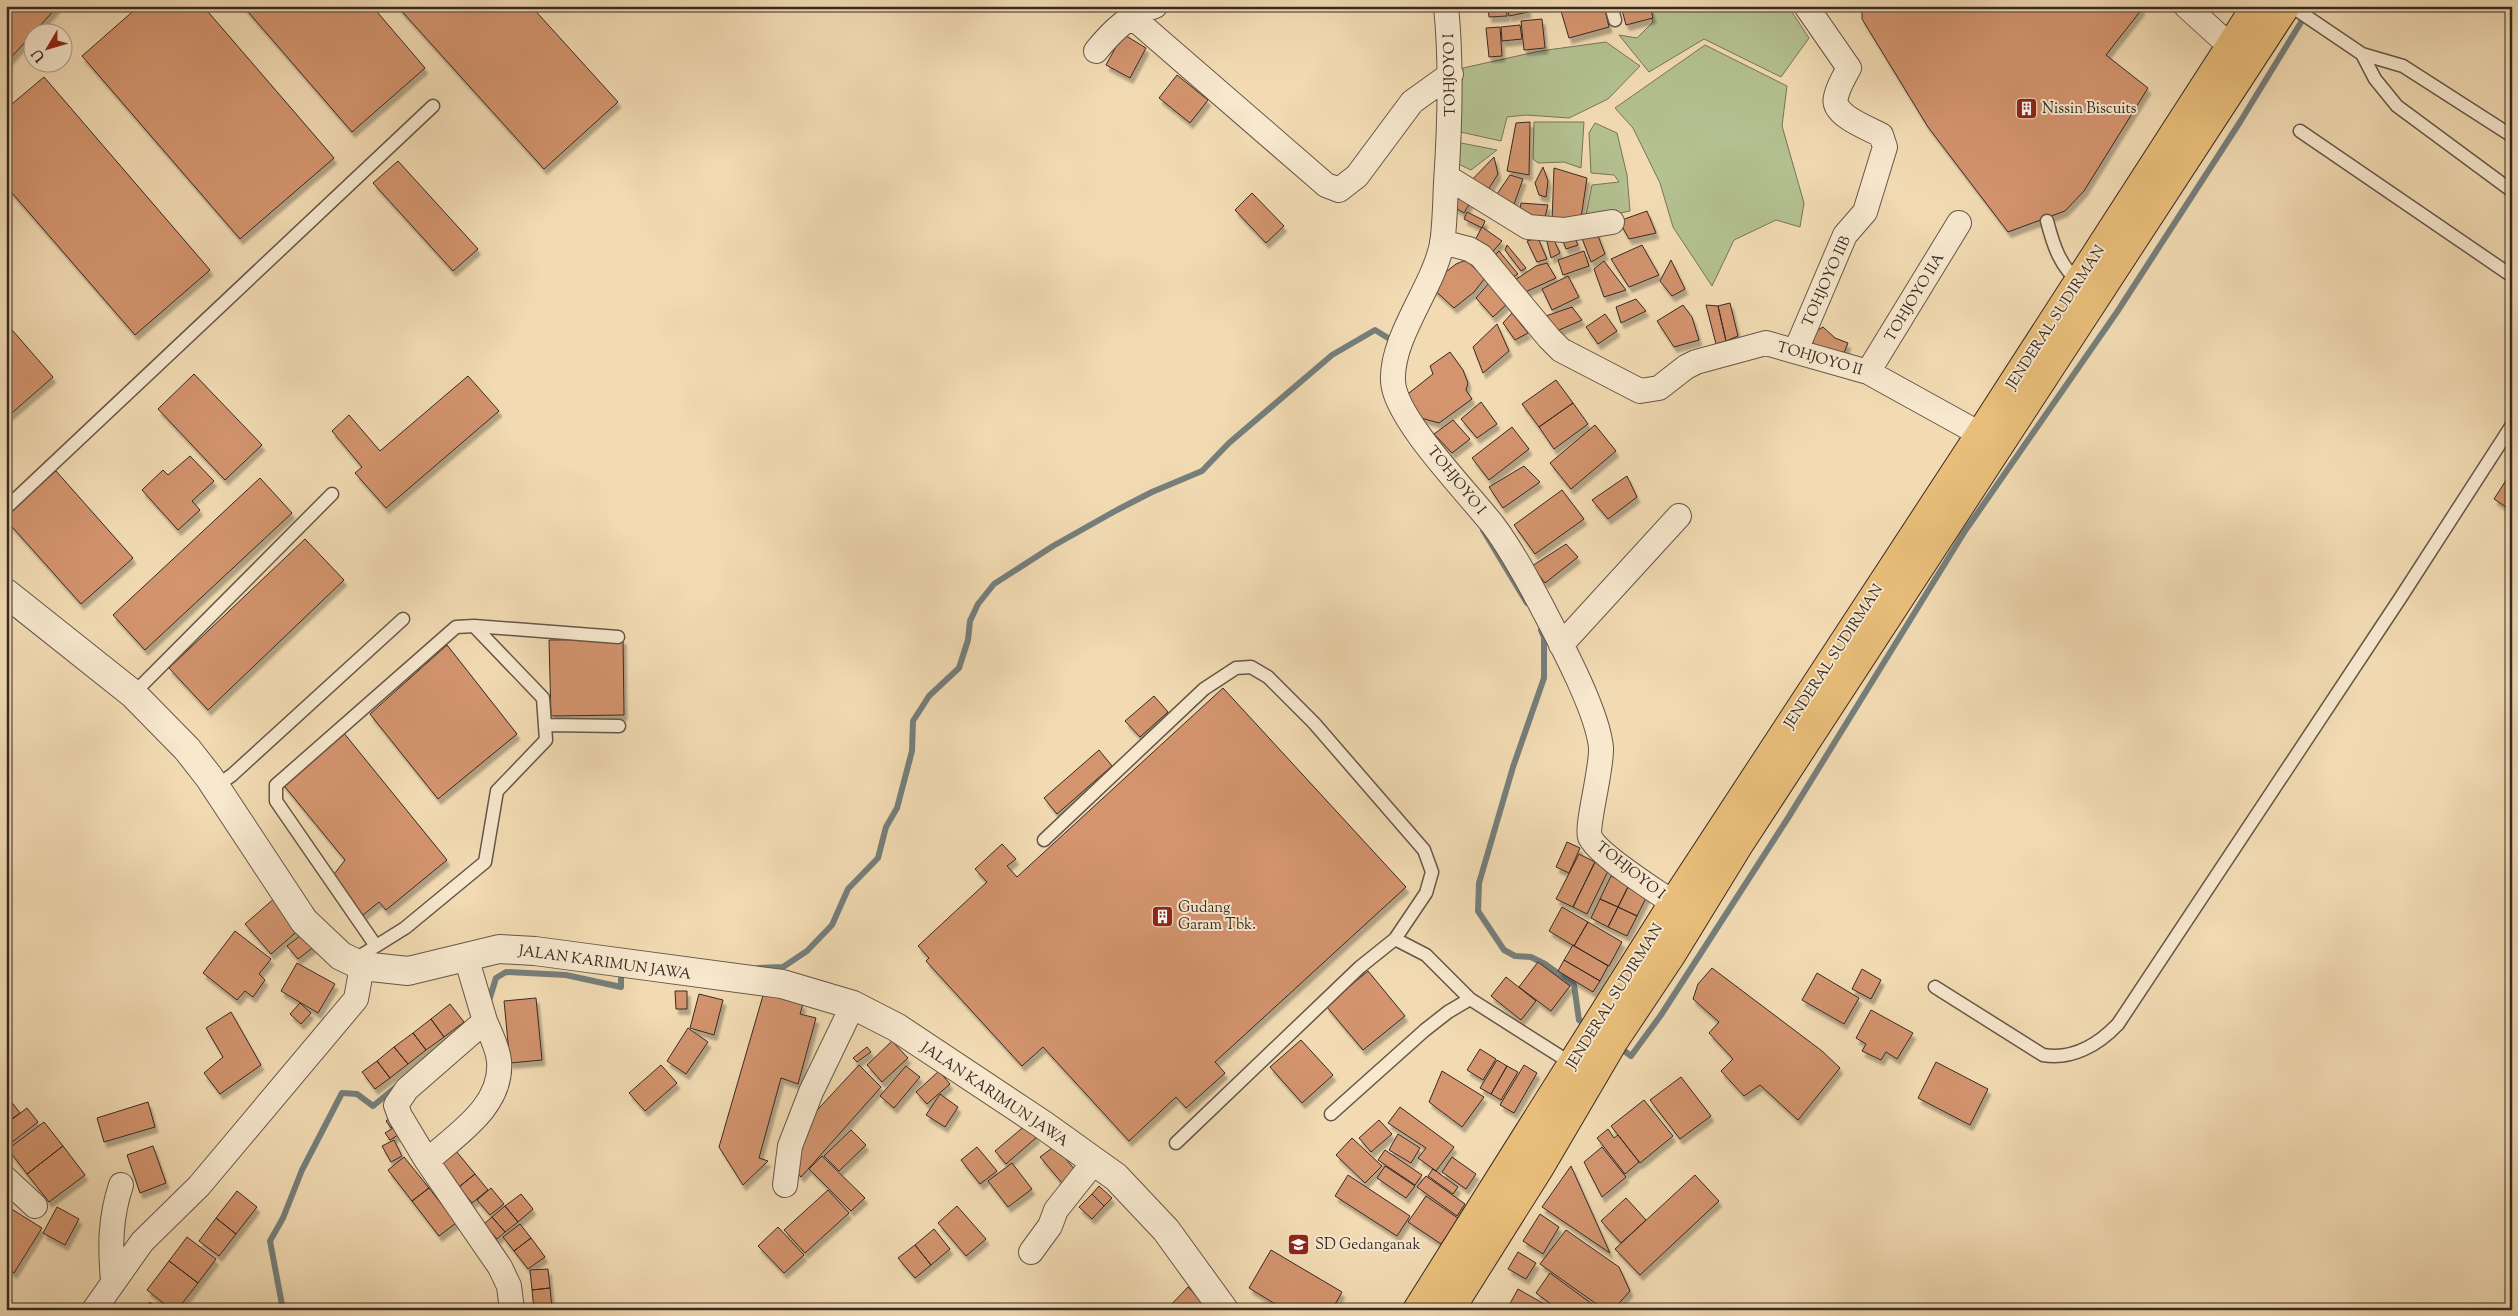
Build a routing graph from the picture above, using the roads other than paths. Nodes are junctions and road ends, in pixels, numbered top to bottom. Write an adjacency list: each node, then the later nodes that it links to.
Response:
1 (1155, 6): 9 (street)
2 (1446, 6): 14 (street, TOHJOYO I)
3 (1612, 6): 10 (lane)
4 (1806, 6): 26 (street, TOHJOYO IIB)
5 (2186, 6): 12 (street)
6 (2256, 6): 12 (highway, JENDERAL SUDIRMAN)
7 (2286, 6): 12 (highway, JENDERAL SUDIRMAN)
8 (2291, 6): 13 (lane)
9 (1130, 16): 11 (street); 14 (street)
10 (1616, 20)
11 (1096, 51)
12 (2240, 53): 25 (highway, JENDERAL SUDIRMAN)
13 (2362, 54): 17 (lane); 19 (lane)
14 (1451, 74): 18 (street, TOHJOYO I)
15 (433, 106): 31 (lane)
16 (2300, 131): 24 (lane)
17 (2512, 136)
18 (1447, 177): 21 (street); 23 (street, TOHJOYO I)
19 (2512, 191)
20 (2047, 221): 25 (lane)
21 (1612, 222)
22 (1959, 223): 27 (street, TOHJOYO IIA)
23 (1442, 242): 26 (street, TOHJOYO II); 38 (street, TOHJOYO I)
24 (2512, 276)
25 (2088, 287): 29 (highway, JENDERAL SUDIRMAN); 33 (highway, JENDERAL SUDIRMAN)
26 (1796, 350): 27 (street, TOHJOYO II)
27 (1868, 372): 29 (street, TOHJOYO II)
28 (2512, 425): 49 (lane)
29 (1980, 434): 33 (highway, JENDERAL SUDIRMAN)
30 (332, 494): 39 (lane)
31 (6, 508)
32 (1679, 516): 38 (street)
33 (1891, 590): 44 (highway, JENDERAL SUDIRMAN); 46 (highway, JENDERAL SUDIRMAN)
34 (6, 593): 39 (street, JALAN KARIMUN JAWA)
35 (403, 619): 42 (lane)
36 (474, 626): 37 (lane); 40 (lane); 48 (lane)
37 (618, 637)
38 (1561, 645): 44 (street, TOHJOYO I)
39 (133, 694): 42 (street, JALAN KARIMUN JAWA)
40 (546, 725): 41 (lane); 48 (lane)
41 (619, 726)
42 (215, 787): 48 (street, JALAN KARIMUN JAWA)
43 (1044, 840): 45 (lane)
44 (1673, 903): 46 (highway, JENDERAL SUDIRMAN)
45 (1396, 939): 50 (lane); 55 (lane)
46 (1661, 947): 53 (highway, JENDERAL SUDIRMAN)
47 (466, 957): 48 (street, JALAN KARIMUN JAWA); 51 (street, JALAN KARIMUN JAWA); 52 (street)
48 (364, 958): 63 (street)
49 (1935, 987)
50 (1470, 999): 53 (lane); 54 (lane)
51 (853, 1005): 57 (street, JALAN KARIMUN JAWA); 60 (street)
52 (485, 1021): 56 (street); 56 (street)
53 (1582, 1070): 67 (highway, JENDERAL SUDIRMAN); 68 (highway, JENDERAL SUDIRMAN)
54 (1331, 1114)
55 (1176, 1143)
56 (427, 1162): 65 (street)
57 (1094, 1162): 62 (street); 66 (street, JALAN KARIMUN JAWA)
58 (6, 1179): 61 (street)
59 (121, 1185): 63 (street)
60 (785, 1185)
61 (35, 1206)
62 (1031, 1252)
63 (113, 1281): 64 (street)
64 (94, 1310)
65 (512, 1310)
66 (1224, 1310)
67 (1417, 1310)
68 (1450, 1310)

